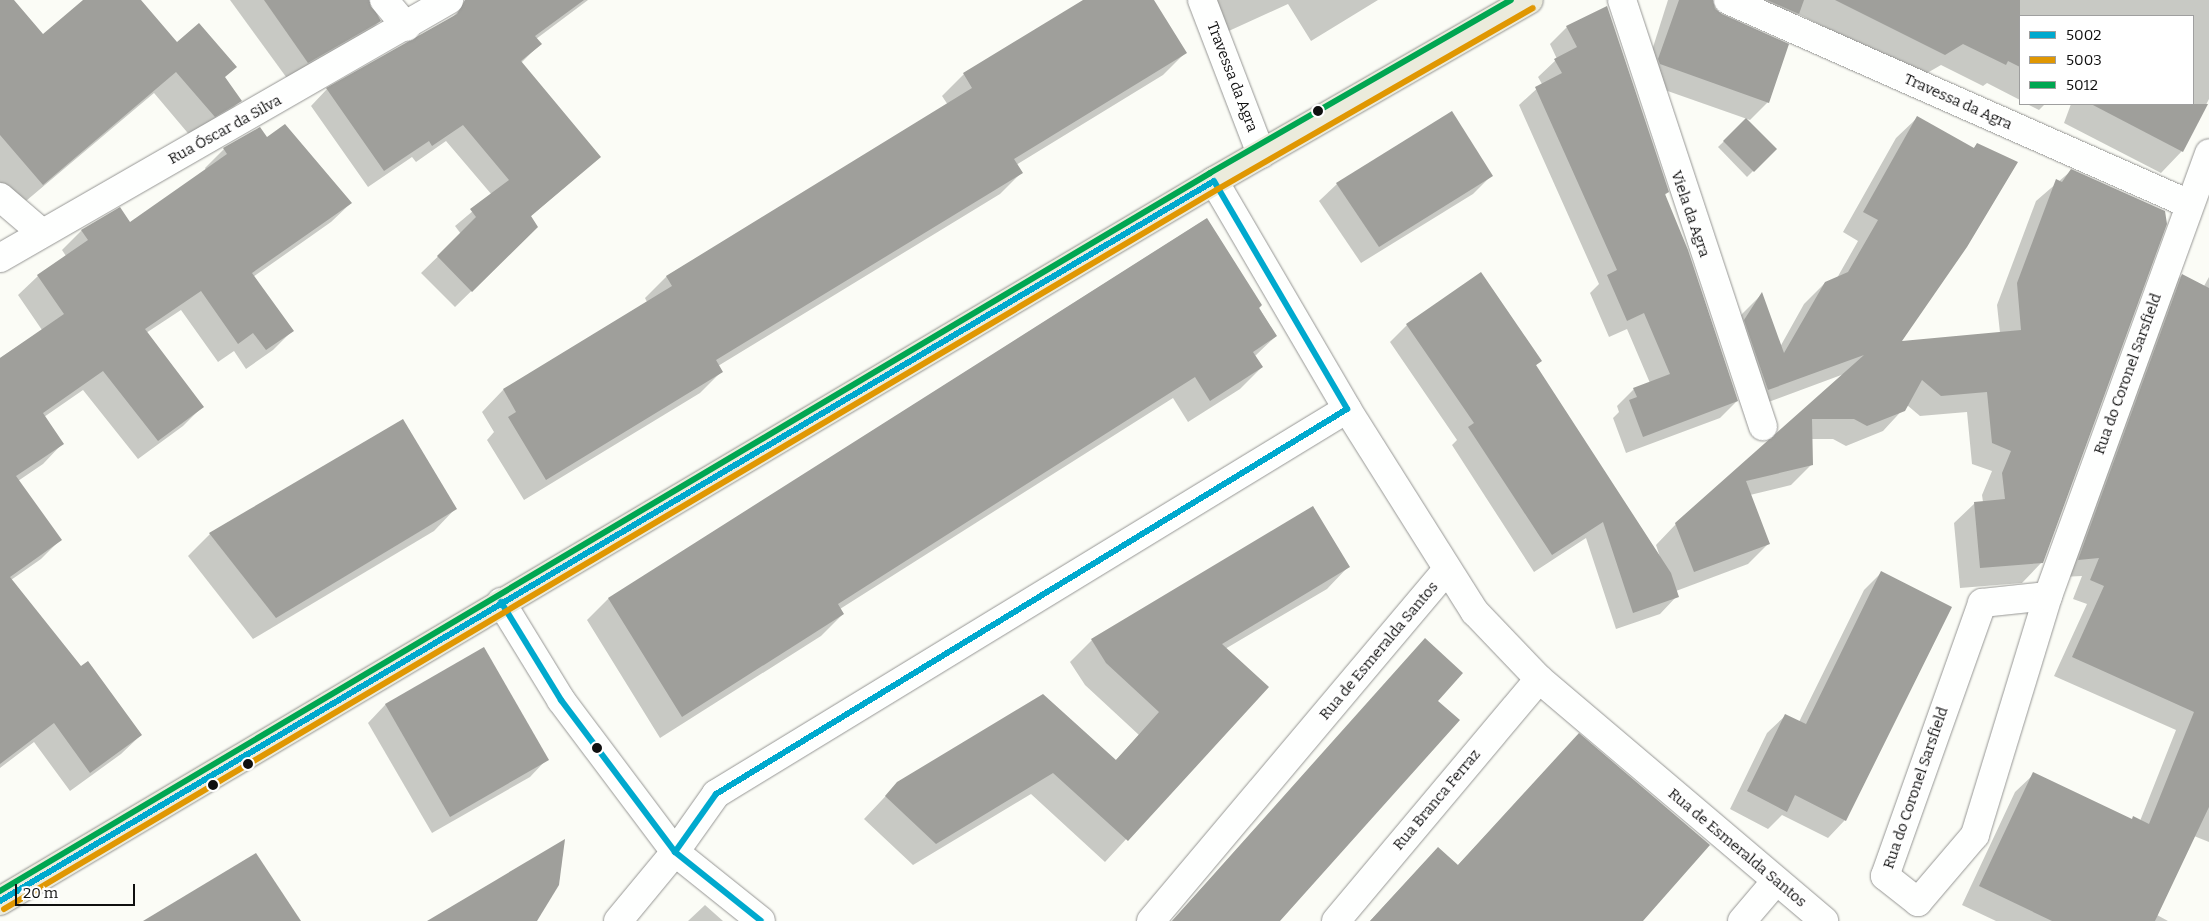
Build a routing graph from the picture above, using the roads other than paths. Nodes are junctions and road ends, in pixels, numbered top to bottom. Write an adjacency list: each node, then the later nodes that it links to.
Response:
1 (384, 0): 7 (street)
2 (449, 0): 7 (street, Rua Óscar da Silva)
3 (1202, 0): 9 (street, Travessa da Agra)
4 (1529, 0): 9 (main road)
5 (1622, 0): 16 (street, Viela da Agra)
6 (1728, 0): 12 (street, Travessa da Agra)
7 (407, 27): 13 (street, Rua Óscar da Silva)
8 (2209, 153): 12 (street, Rua do Coronel Sarsfield)
9 (1261, 154): 10 (main road)
10 (1214, 181): 15 (street); 19 (main road)
11 (0, 196): 13 (street)
12 (2189, 204): 18 (street, Rua do Coronel Sarsfield)
13 (41, 232): 14 (street, Rua Óscar da Silva)
14 (0, 258)
15 (1347, 409): 17 (street); 21 (street)
16 (1762, 426)
17 (1447, 570): 20 (street, Rua de Esmeralda Santos); 26 (street, Rua de Esmeralda Santos)
18 (2048, 596): 18 (street, Rua do Coronel Sarsfield)
19 (501, 602): 21 (street); 23 (main road)
20 (1538, 680): 22 (street, Rua de Esmeralda Santos); 27 (street, Rua Branca Ferraz)
21 (675, 852): 24 (street); 25 (street)
22 (1776, 881): 28 (street); 29 (street, Rua de Esmeralda Santos)
23 (0, 901)
24 (618, 921)
25 (761, 921)
26 (1151, 921)
27 (1336, 921)
28 (1742, 921)
29 (1824, 921)

